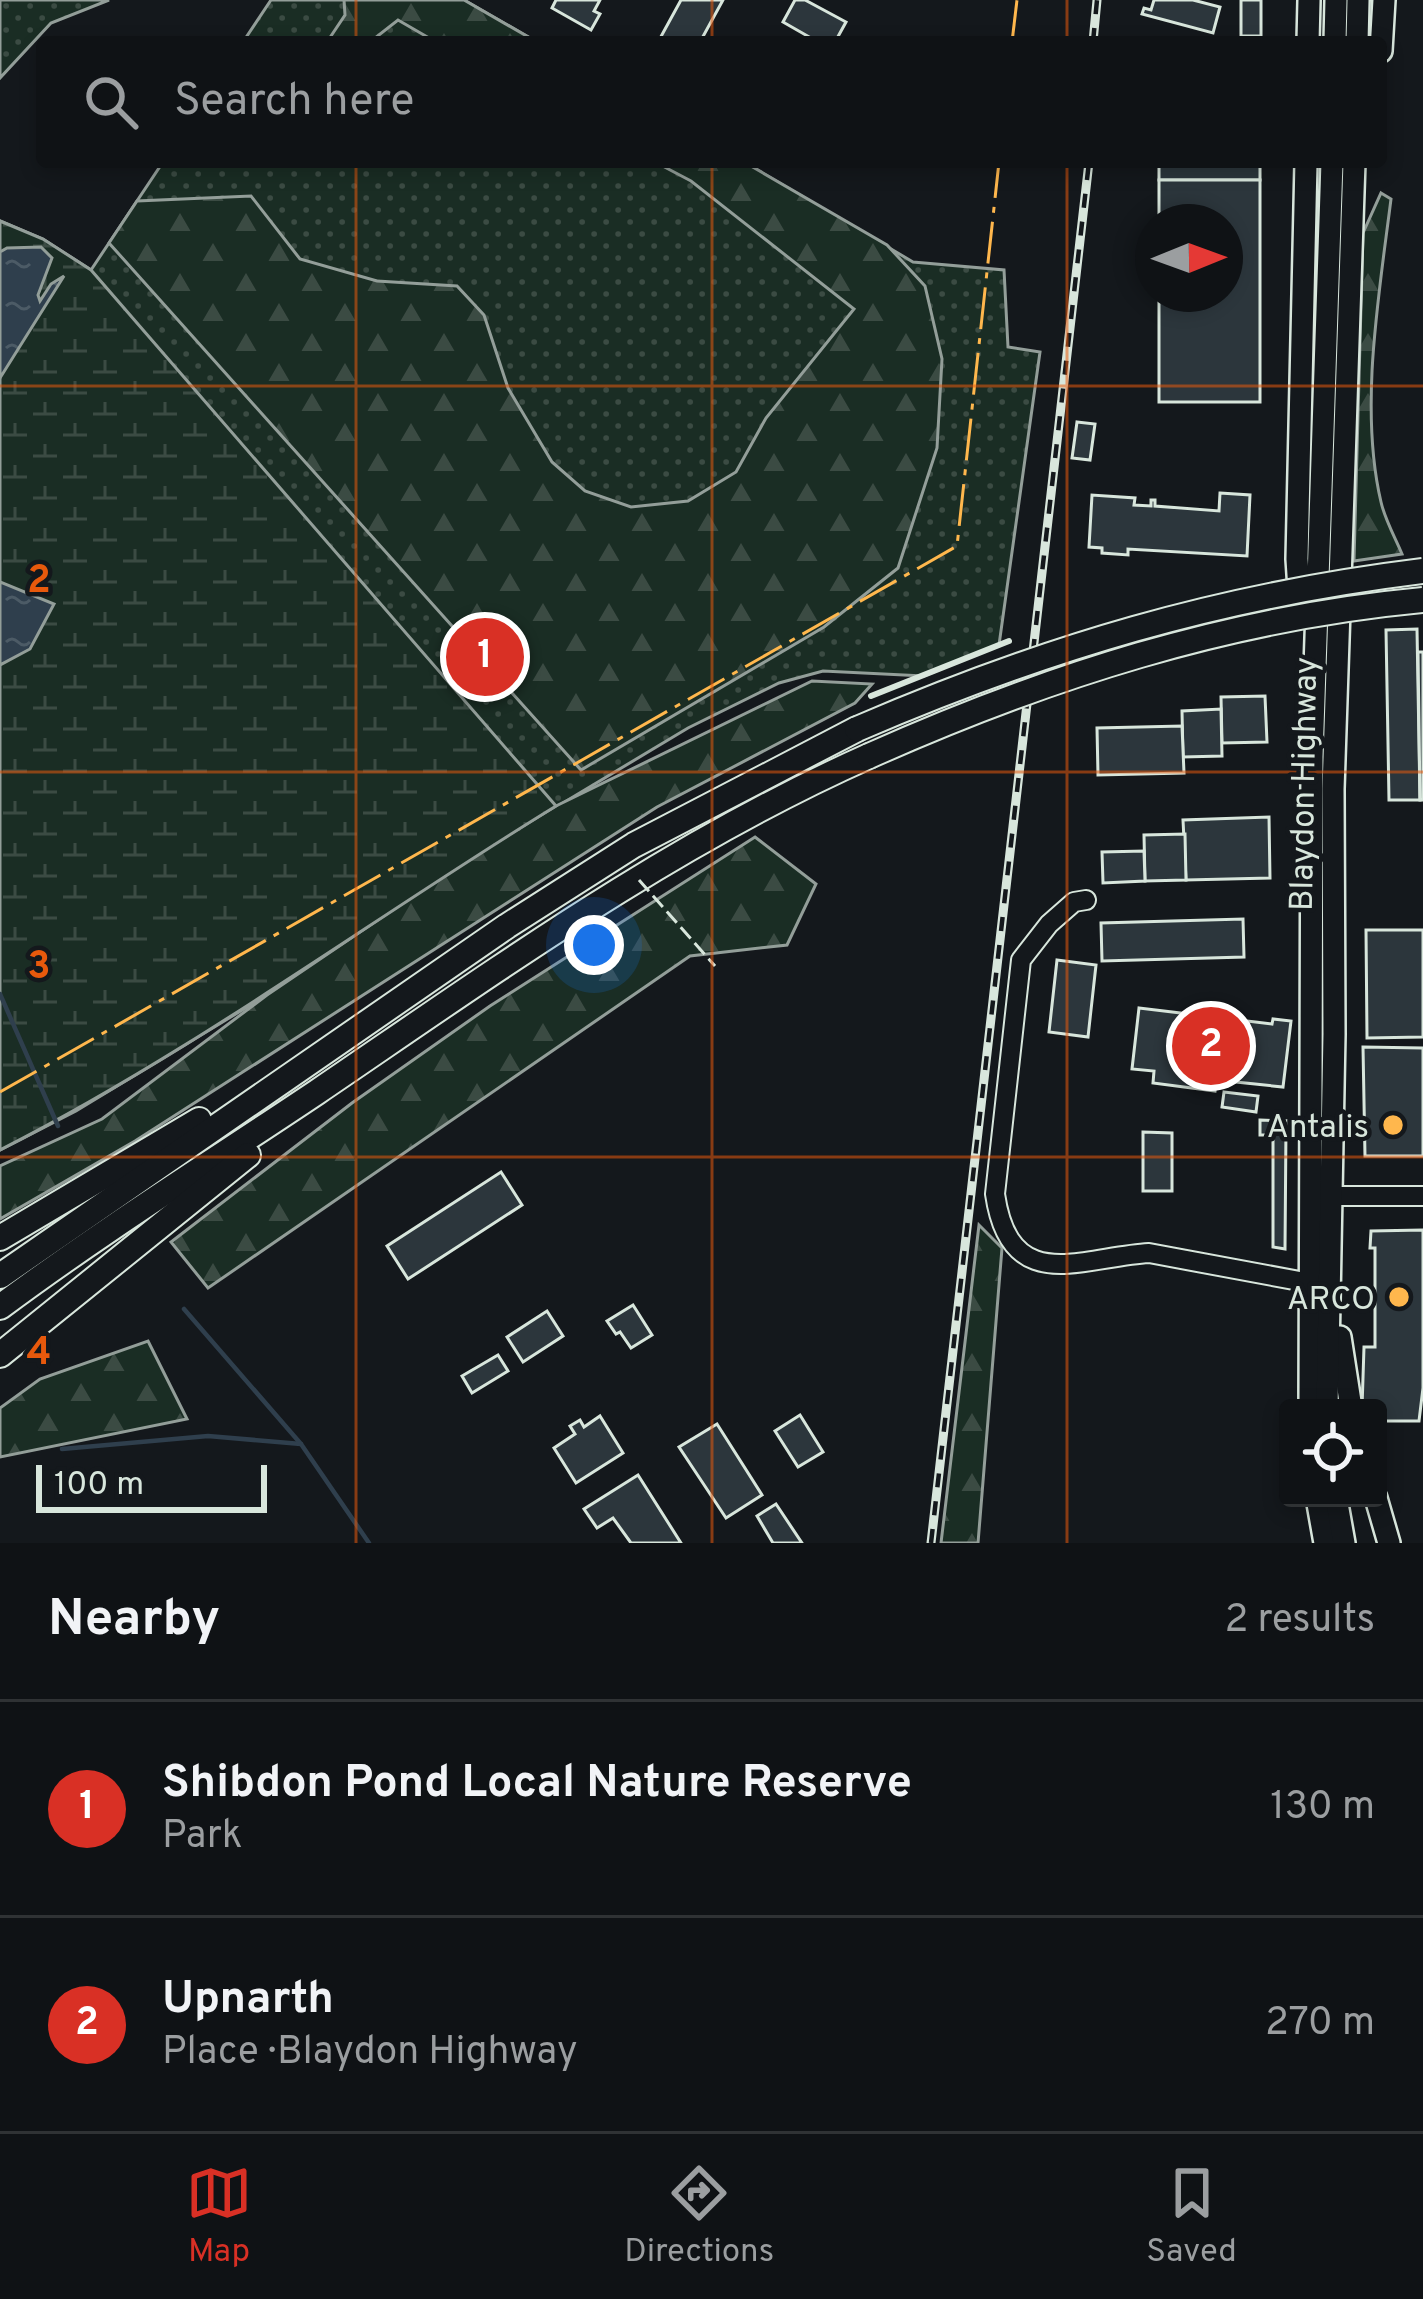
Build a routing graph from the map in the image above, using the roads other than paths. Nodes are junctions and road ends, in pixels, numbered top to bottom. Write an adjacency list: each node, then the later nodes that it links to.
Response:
1 (1310, 0): 5 (main road)
2 (1336, 0): 6 (main road)
3 (1358, 0): 7 (main road)
4 (1384, 0): 8 (main road)
5 (1309, 36)
6 (1335, 36)
7 (1357, 36)
8 (1382, 36)
9 (1306, 168): 16 (main road)
10 (1331, 168): 16 (main road, Blaydon Highway)
11 (1354, 168): 13 (main road, Blaydon Highway)
12 (1364, 168): 13 (main road)
13 (1352, 238): 20 (main road, Blaydon Highway)
14 (1423, 571): 19 (highway, bridge)
15 (1423, 599): 18 (highway, bridge)
16 (1312, 757): 25 (main road, Blaydon Highway)
17 (1086, 900): 25 (street)
18 (320, 1089): 26 (highway); 27 (highway)
19 (252, 1101): 22 (highway); 24 (highway)
20 (1331, 1196): 21 (street); 23 (main road, Blaydon Highway)
21 (1423, 1196)
22 (0, 1238)
23 (1331, 1247): 29 (main road, Blaydon Highway); 30 (main road)
24 (0, 1276)
25 (1310, 1283): 28 (main road, Blaydon Highway)
26 (0, 1307)
27 (0, 1355)
28 (1310, 1399)
29 (1327, 1399)
30 (1349, 1399)
31 (1319, 1507): 34 (main road)
32 (1338, 1507): 35 (main road)
33 (1379, 1507): 36 (main road)
34 (1325, 1543)
35 (1344, 1543)
36 (1389, 1543)

